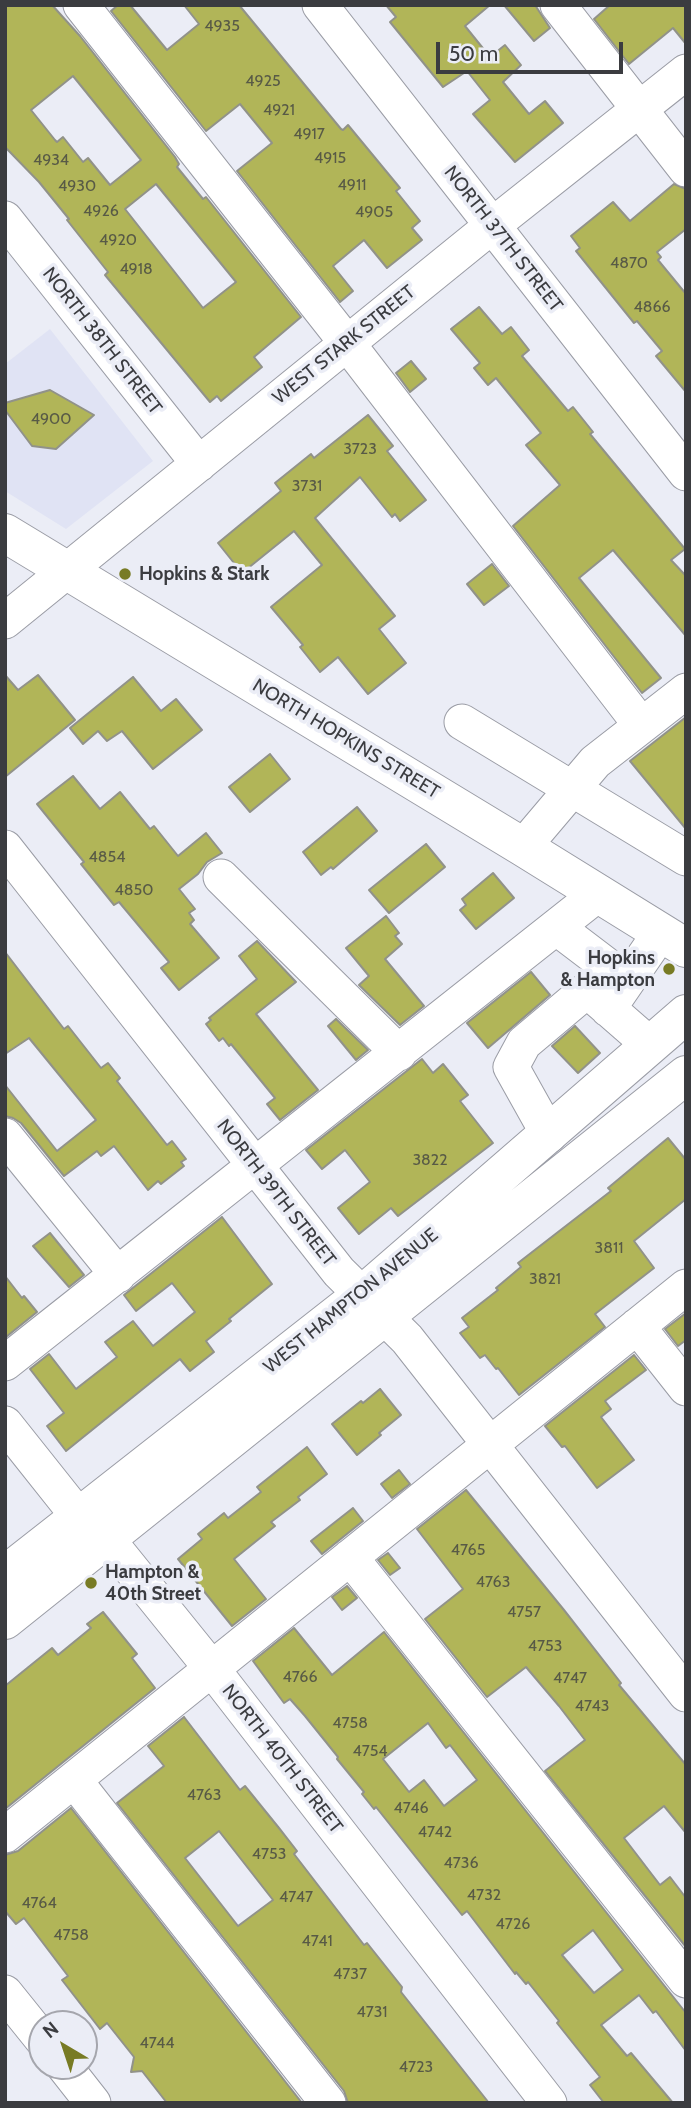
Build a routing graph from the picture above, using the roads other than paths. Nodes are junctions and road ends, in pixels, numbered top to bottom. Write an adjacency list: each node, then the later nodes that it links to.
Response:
1 (81, 5): 9 (street)
2 (320, 5): 8 (street, NORTH 37TH STREET)
3 (558, 5): 5 (street)
4 (686, 72): 5 (street, WEST STARK STREET)
5 (639, 109): 6 (street); 8 (street, WEST STARK STREET)
6 (686, 169)
7 (5, 219): 10 (street, NORTH 38TH STREET)
8 (493, 225): 9 (street, WEST STARK STREET); 11 (street, NORTH 37TH STREET)
9 (347, 343): 10 (street, WEST STARK STREET); 16 (street)
10 (199, 464): 13 (street, WEST STARK STREET)
11 (686, 473)
12 (5, 533): 13 (main road, NORTH HOPKINS STREET)
13 (68, 570): 14 (street, WEST STARK STREET); 19 (main road, NORTH HOPKINS STREET)
14 (5, 621)
15 (686, 691): 18 (street)
16 (631, 712)
17 (462, 722): 18 (street)
18 (571, 788): 19 (street); 21 (street)
19 (523, 846): 23 (main road, NORTH HOPKINS STREET)
20 (5, 848): 33 (street, NORTH 39TH STREET)
21 (686, 858)
22 (221, 877): 29 (street)
23 (598, 894): 24 (street); 25 (main road, NORTH HOPKINS STREET)
24 (556, 928): 26 (street); 29 (street)
25 (673, 940): 26 (street)
26 (618, 995): 28 (street); 31 (street)
27 (686, 1014): 28 (main road, WEST HAMPTON AVENUE)
28 (650, 1045): 31 (main road, WEST HAMPTON AVENUE)
29 (399, 1053): 33 (street)
30 (682, 1086): 36 (main road, WEST HAMPTON AVENUE)
31 (549, 1135): 36 (main road, WEST HAMPTON AVENUE)
32 (5, 1136): 34 (street)
33 (255, 1167): 34 (street); 36 (street, NORTH 39TH STREET)
34 (118, 1275): 38 (street)
35 (686, 1287): 37 (street)
36 (373, 1306): 41 (street, NORTH 39TH STREET); 42 (main road, WEST HAMPTON AVENUE)
37 (638, 1326): 39 (street); 41 (street)
38 (5, 1363)
39 (686, 1388)
40 (5, 1424): 42 (street, NORTH 40TH STREET)
41 (491, 1443): 43 (street); 47 (street, NORTH 39TH STREET)
42 (93, 1528): 44 (main road, WEST HAMPTON AVENUE); 45 (main road, WEST HAMPTON AVENUE); 46 (street, NORTH 40TH STREET)
43 (350, 1558): 46 (street); 50 (street)
44 (5, 1575)
45 (5, 1620)
46 (212, 1669): 48 (street); 56 (street, NORTH 40TH STREET)
47 (686, 1693)
48 (74, 1780): 49 (street); 55 (street)
49 (5, 1835)
50 (686, 1980)
51 (5, 1993): 52 (street)
52 (28, 2022)
53 (75, 2080): 54 (street)
54 (93, 2103)
55 (328, 2103)
56 (550, 2103)

